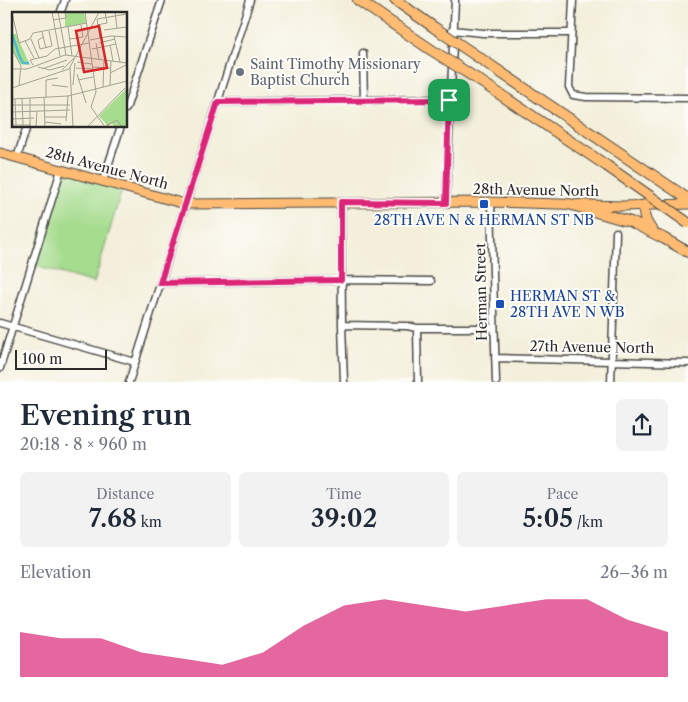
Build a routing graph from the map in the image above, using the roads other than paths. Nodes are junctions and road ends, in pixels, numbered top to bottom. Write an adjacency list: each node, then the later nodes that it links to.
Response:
1 (162, 0): 14 (street)
2 (250, 0): 13 (street)
3 (358, 0): 29 (highway, bridge)
4 (395, 0): 21 (highway, bridge)
5 (455, 0): 7 (street)
6 (572, 0): 8 (street)
7 (452, 30): 8 (street); 11 (street)
8 (571, 33): 10 (street)
9 (363, 53): 12 (street)
10 (688, 98)
11 (449, 100): 12 (street); 24 (street)
12 (364, 101): 13 (street)
13 (218, 102): 25 (street)
14 (128, 103)
15 (26, 128): 18 (street)
16 (120, 128): 20 (street)
17 (0, 153): 18 (main road, 28th Avenue North)
18 (17, 158): 19 (main road, 28th Avenue North)
19 (61, 170): 20 (main road, 28th Avenue North); 38 (street)
20 (103, 181): 25 (main road, 28th Avenue North)
21 (688, 199)
22 (341, 202): 24 (main road, 28th Avenue North); 25 (main road, 28th Avenue North); 33 (street)
23 (491, 202): 24 (main road, 28th Avenue North); 26 (main road, 28th Avenue North); 40 (street, Herman Street)
24 (446, 203)
25 (185, 204): 35 (street)
26 (570, 204): 28 (main road, 28th Avenue North); 31 (highway)
27 (688, 204): 28 (main road, 28th Avenue North)
28 (645, 205): 31 (highway)
29 (688, 223)
30 (616, 232): 42 (street)
31 (653, 232): 32 (highway)
32 (688, 252)
33 (341, 280): 34 (street); 35 (street); 37 (street)
34 (431, 281)
35 (160, 283): 43 (street)
36 (0, 323): 38 (street)
37 (342, 325): 39 (street); 47 (street)
38 (13, 327): 43 (street); 45 (street)
39 (417, 328): 40 (street); 48 (street)
40 (494, 328): 41 (street, Herman Street)
41 (495, 358): 42 (street, 27th Avenue North); 49 (street, Herman Street)
42 (612, 360): 44 (street, 27th Avenue North); 50 (street)
43 (135, 362): 46 (street)
44 (688, 362)
45 (0, 368)
46 (129, 382)
47 (344, 382)
48 (418, 382)
49 (496, 382)
50 (612, 382)

